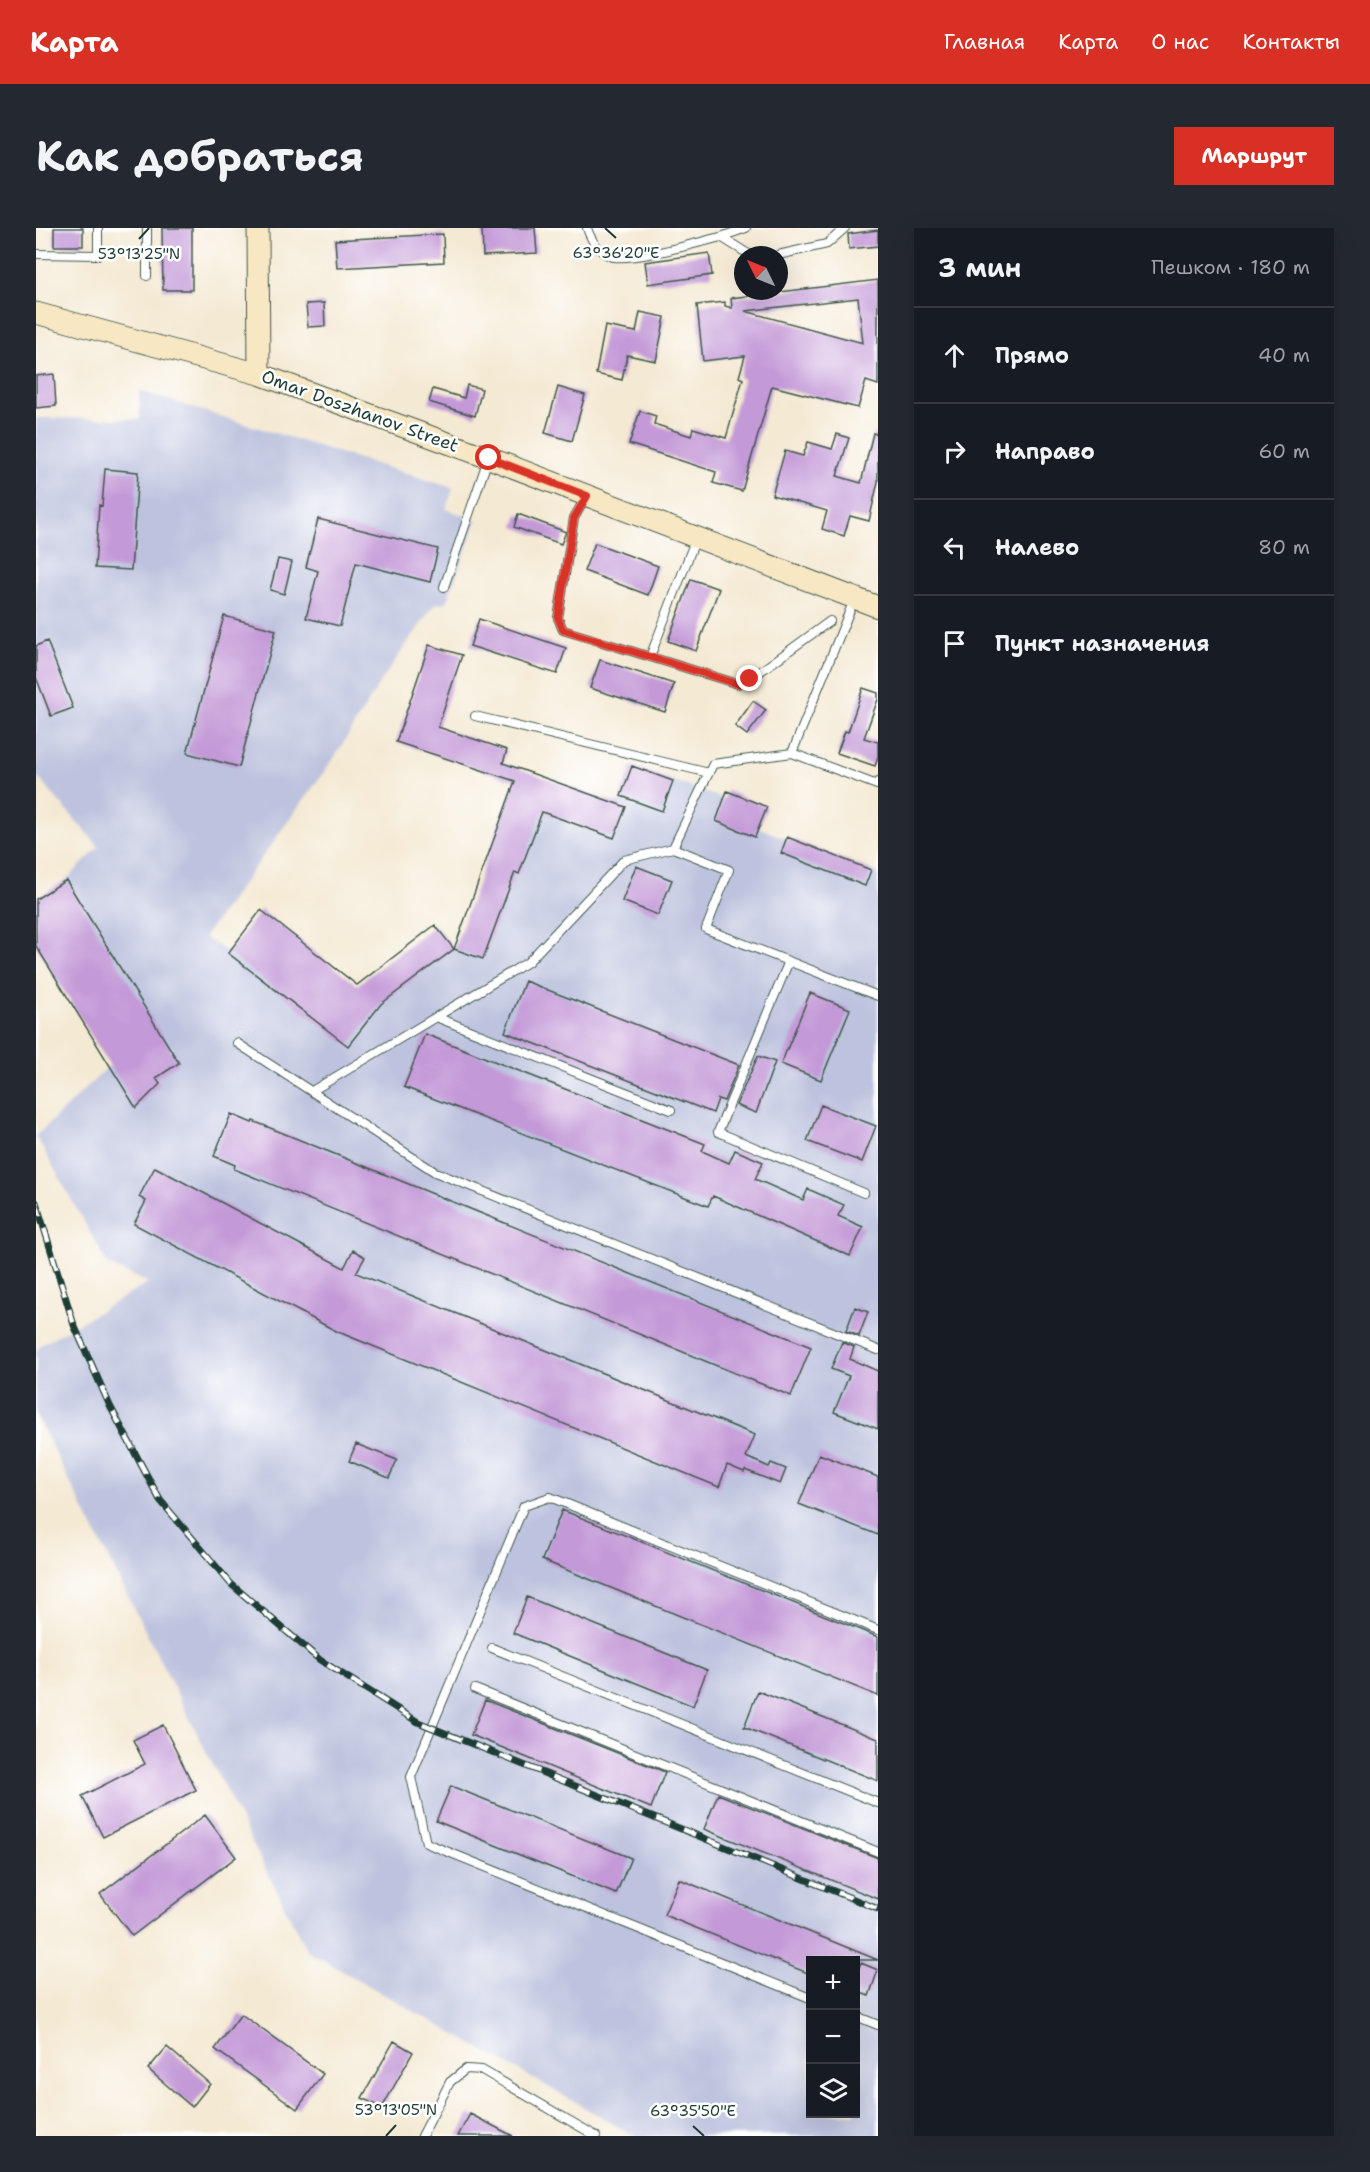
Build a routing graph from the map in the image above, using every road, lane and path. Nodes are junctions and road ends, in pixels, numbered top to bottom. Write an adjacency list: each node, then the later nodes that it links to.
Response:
1 (99, 228): 10 (lane)
2 (147, 228): 11 (lane)
3 (258, 228): 13 (street)
4 (587, 228): 7 (lane)
5 (746, 228): 7 (lane)
6 (845, 228): 9 (lane)
7 (721, 237): 8 (lane)
8 (736, 246)
9 (788, 253)
10 (36, 254)
11 (147, 276)
12 (36, 313): 13 (street, Omar Doszhanov Street)
13 (259, 374): 14 (street, Omar Doszhanov Street)
14 (489, 458): 15 (street, Omar Doszhanov Street); 17 (lane)
15 (587, 496): 16 (street, Omar Doszhanov Street); 21 (lane)
16 (696, 537): 18 (street, Omar Doszhanov Street); 21 (lane)
17 (444, 587)
18 (854, 598): 19 (street, Omar Doszhanov Street); 23 (lane)
19 (878, 607)
20 (830, 621): 21 (lane)
21 (650, 657)
22 (475, 716): 24 (lane)
23 (792, 753): 24 (lane); 25 (lane)
24 (709, 773): 26 (lane)
25 (878, 782)
26 (673, 848): 27 (lane); 29 (lane)
27 (789, 961): 28 (lane); 33 (lane)
28 (878, 996)
29 (436, 1017): 31 (lane); 32 (lane)
30 (237, 1043): 31 (lane)
31 (312, 1091): 34 (lane)
32 (671, 1110)
33 (864, 1193)
34 (878, 1350)
35 (878, 1630): 40 (lane)
36 (492, 1648): 38 (lane)
37 (475, 1689): 39 (lane)
38 (878, 1803)
39 (878, 1852)
40 (806, 1996)
41 (860, 2018): 42 (lane)
42 (878, 2025)
43 (422, 2136): 44 (lane)
44 (596, 2136)

